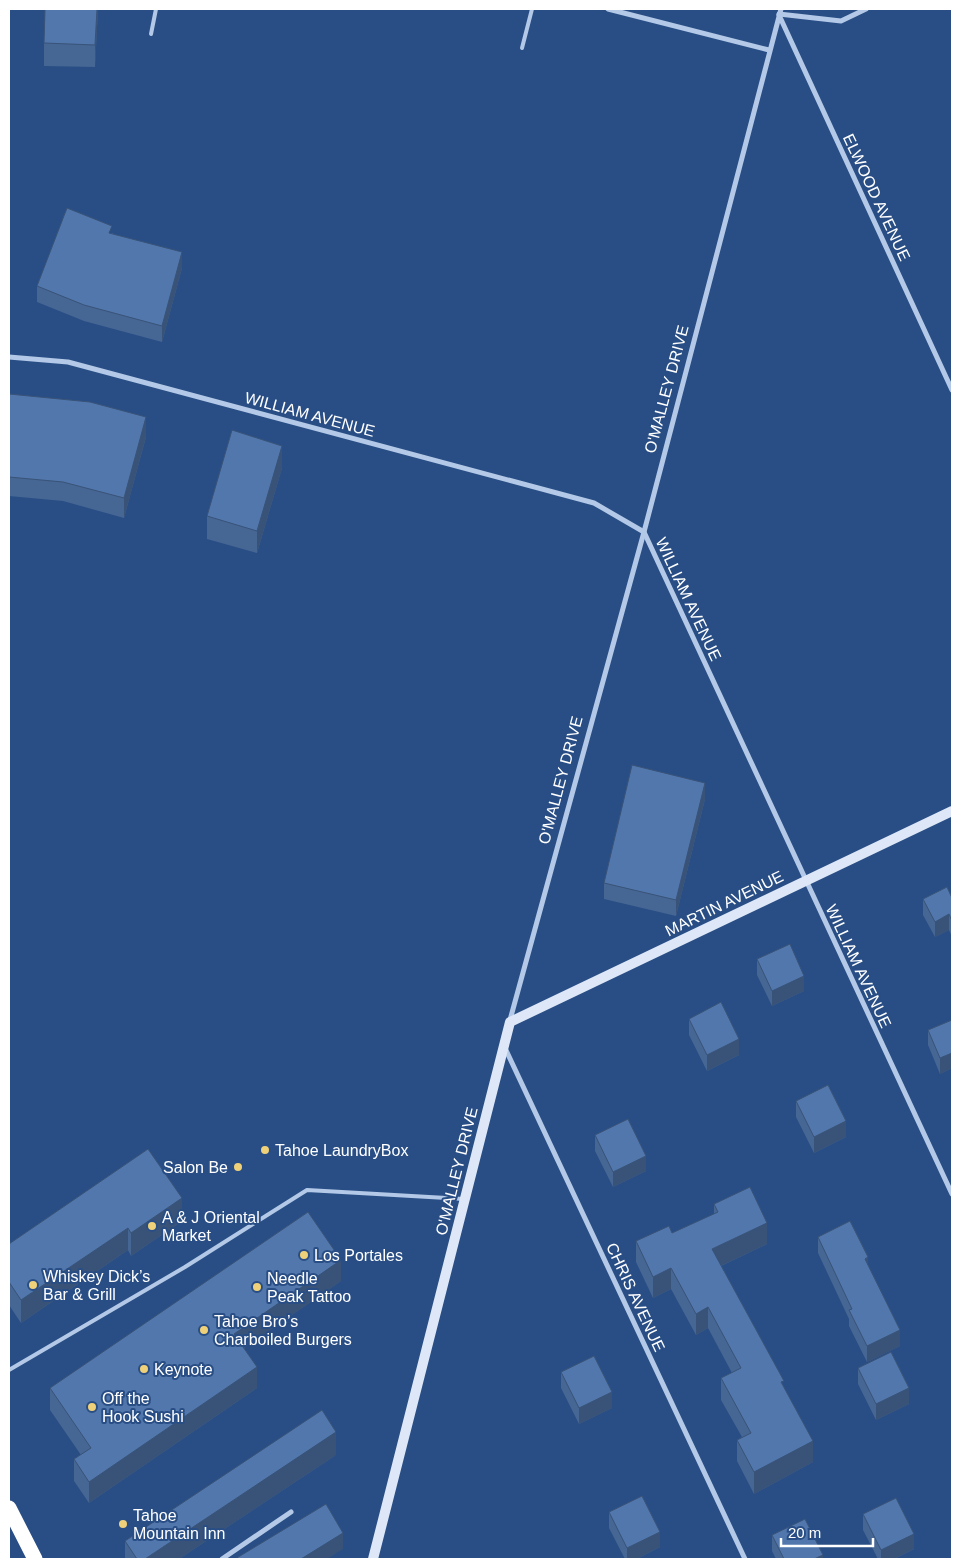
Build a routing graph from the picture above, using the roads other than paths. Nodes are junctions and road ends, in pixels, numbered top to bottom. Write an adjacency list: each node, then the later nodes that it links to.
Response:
1 (156, 9): 6 (lane)
2 (532, 9): 7 (lane)
3 (608, 9): 8 (street)
4 (866, 9): 5 (street)
5 (780, 12): 8 (street, O'MALLEY DRIVE); 10 (street, ELWOOD AVENUE)
6 (151, 34)
7 (522, 48)
8 (769, 50): 11 (street, O'MALLEY DRIVE)
9 (9, 357): 11 (street, WILLIAM AVENUE)
10 (952, 390)
11 (644, 532): 13 (street, WILLIAM AVENUE); 14 (street, O'MALLEY DRIVE)
12 (952, 811): 13 (street, MARTIN AVENUE)
13 (806, 881): 14 (street, MARTIN AVENUE); 16 (street, WILLIAM AVENUE)
14 (510, 1022): 15 (street, O'MALLEY DRIVE)
15 (504, 1045): 17 (street, O'MALLEY DRIVE); 24 (street, CHRIS AVENUE)
16 (952, 1194)
17 (464, 1199): 18 (lane); 23 (street, O'MALLEY DRIVE)
18 (9, 1370)
19 (9, 1508): 21 (highway)
20 (290, 1512): 22 (street)
21 (35, 1559)
22 (222, 1559)
23 (373, 1559)
24 (745, 1559)

